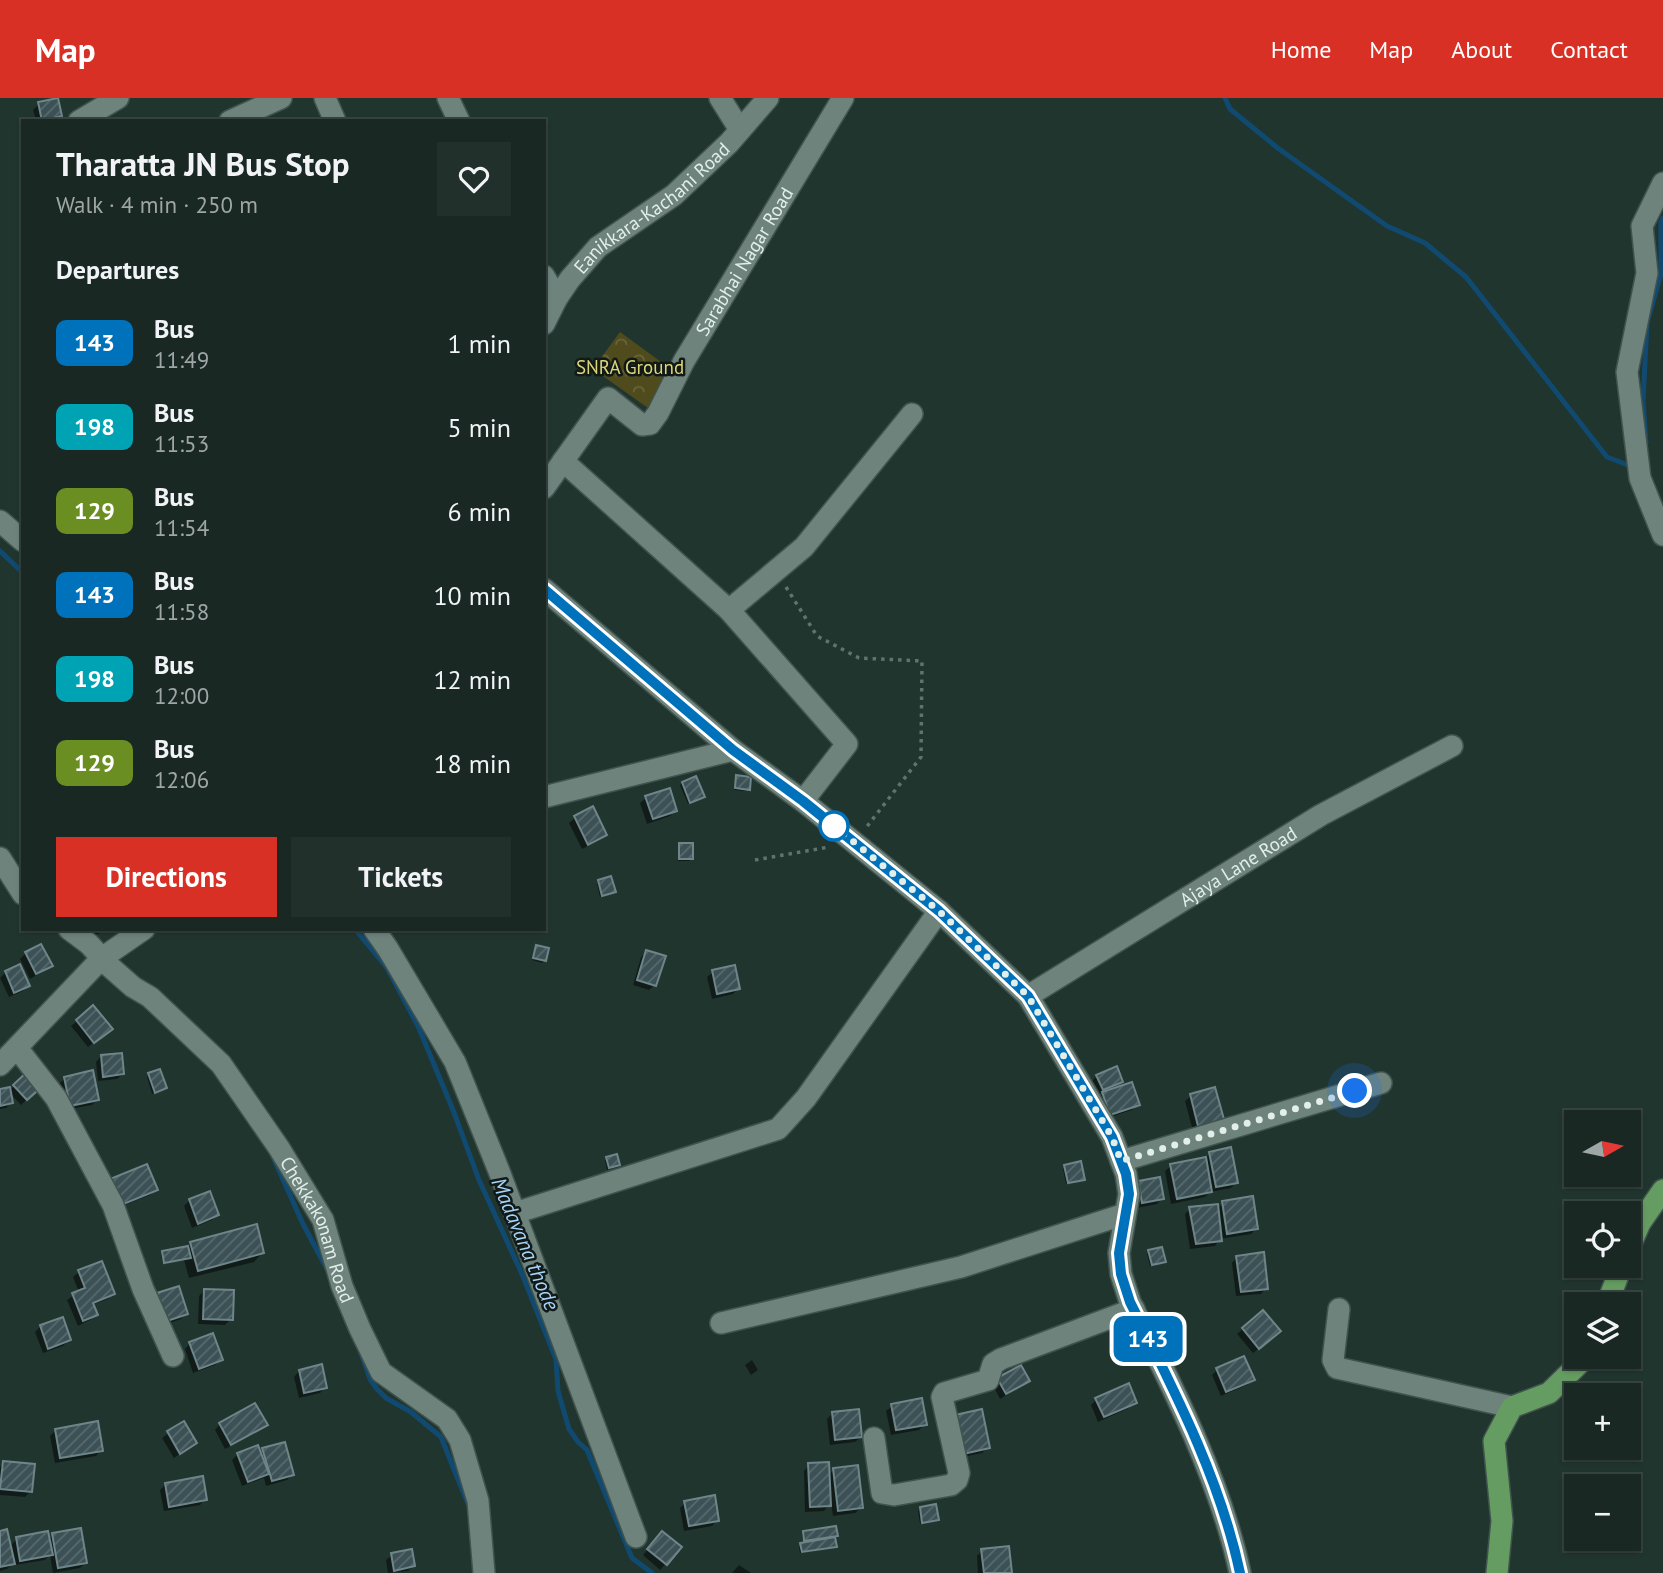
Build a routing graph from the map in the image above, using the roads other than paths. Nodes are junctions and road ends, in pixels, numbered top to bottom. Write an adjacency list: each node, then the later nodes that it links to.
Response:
1 (118, 98): 8 (street)
2 (281, 98): 9 (street)
3 (325, 98): 10 (street)
4 (448, 98): 11 (street)
5 (720, 98): 12 (street)
6 (768, 98): 12 (street, Eanikkara-Kachani Road)
7 (843, 98): 18 (street, Sarabhai Nagar Road)
8 (82, 119)
9 (234, 119)
10 (334, 119)
11 (458, 119)
12 (740, 130): 15 (street, Eanikkara-Kachani Road)
13 (1663, 183): 21 (street)
14 (546, 279): 15 (street)
15 (557, 298): 16 (street, Eanikkara-Kachani Road)
16 (546, 320)
17 (912, 414): 24 (street)
18 (562, 461): 19 (street, Sarabhai Nagar Road); 24 (street)
19 (546, 485)
20 (0, 521): 22 (street)
21 (1663, 535)
22 (21, 539)
23 (546, 591): 26 (street)
24 (729, 610): 28 (street)
25 (1452, 746): 36 (street, Ajaya Lane Road)
26 (733, 750): 27 (street); 28 (street)
27 (546, 797)
28 (803, 801): 31 (street)
29 (0, 858): 30 (street)
30 (21, 891)
31 (939, 911): 36 (street); 42 (street)
32 (72, 931): 35 (street, Chekkakonam Road)
33 (141, 931): 35 (street)
34 (375, 931): 42 (street)
35 (102, 958): 37 (street); 53 (street, Chekkakonam Road)
36 (1028, 996): 40 (street)
37 (17, 1048): 38 (street); 48 (street)
38 (0, 1065)
39 (1381, 1083): 40 (street)
40 (1121, 1161): 43 (street)
41 (1663, 1190): 44 (main road)
42 (515, 1213): 52 (street)
43 (1125, 1214): 45 (street); 47 (street)
44 (1641, 1222)
45 (1134, 1309): 51 (street); 54 (street)
46 (1339, 1309): 50 (street)
47 (721, 1323)
48 (173, 1356)
49 (1574, 1369): 50 (main road)
50 (1512, 1407): 55 (main road)
51 (874, 1437)
52 (636, 1537)
53 (484, 1573)
54 (1240, 1573)
55 (1497, 1573)

